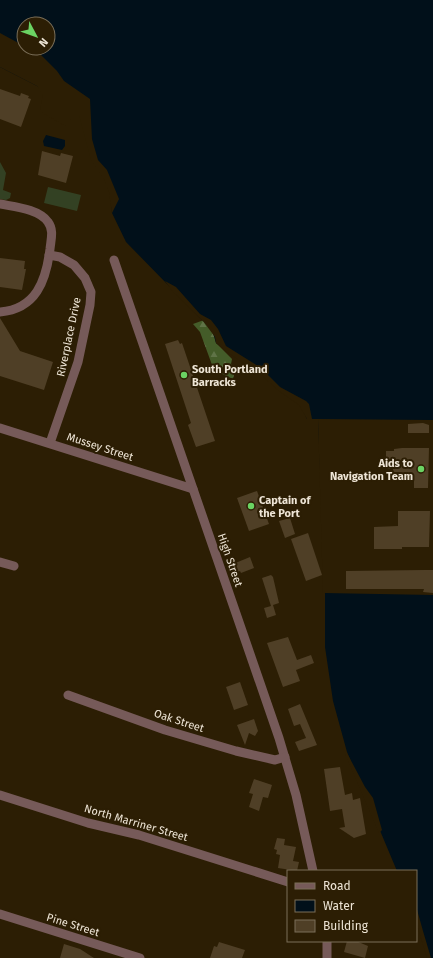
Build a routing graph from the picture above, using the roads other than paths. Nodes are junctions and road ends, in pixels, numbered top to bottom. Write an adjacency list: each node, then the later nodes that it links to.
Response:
1 (0, 204): 2 (street)
2 (49, 255): 4 (street); 6 (street, Riverplace Drive)
3 (114, 260): 7 (street, High Street)
4 (0, 312)
5 (0, 428): 6 (street, Mussey Street)
6 (50, 444): 7 (street, Mussey Street)
7 (193, 489): 11 (street, High Street)
8 (0, 562): 9 (street)
9 (14, 566)
10 (68, 695): 11 (street, Oak Street)
11 (285, 757): 13 (street, High Street)
12 (0, 795): 14 (street, North Marriner Street)
13 (313, 870)
14 (287, 882)
15 (0, 914): 17 (street, Pine Street)
16 (328, 942): 18 (street)
17 (135, 957)
18 (327, 958)

